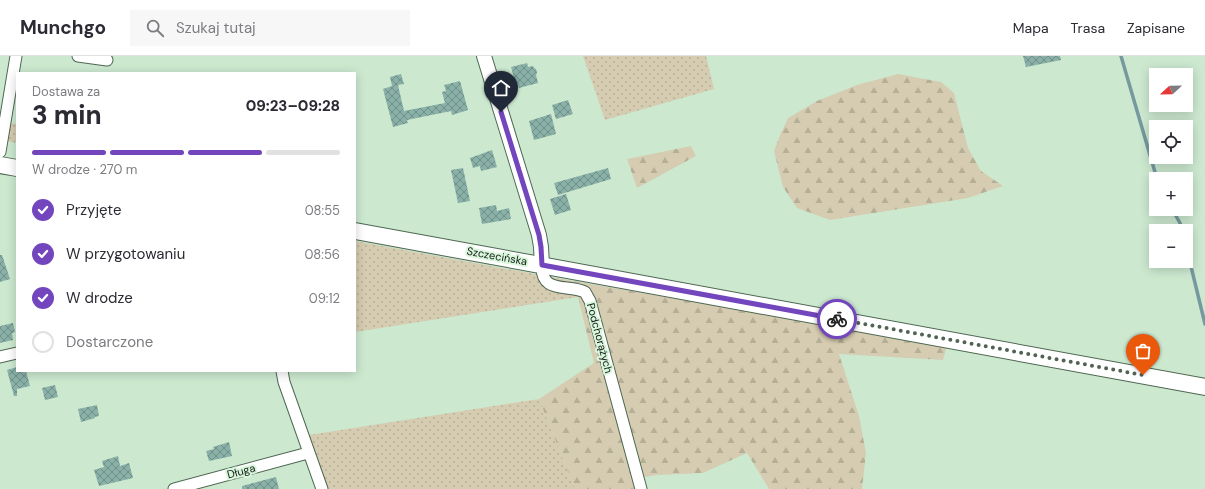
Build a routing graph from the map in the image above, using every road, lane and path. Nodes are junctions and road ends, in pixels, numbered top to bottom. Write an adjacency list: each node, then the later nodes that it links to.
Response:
1 (16, 56): 5 (street)
2 (78, 56): 4 (street)
3 (484, 56): 9 (street, Podchorążych)
4 (107, 60)
5 (0, 152)
6 (0, 165): 7 (main road)
7 (16, 168)
8 (356, 231): 9 (main road, Szczecińska)
9 (542, 265): 13 (main road, Szczecińska); 17 (street, Podchorążych)
10 (16, 353): 11 (street)
11 (0, 357)
12 (282, 372): 14 (street)
13 (1205, 387)
14 (308, 453): 15 (street, Długa); 16 (street)
15 (174, 489)
16 (322, 489)
17 (641, 489)

